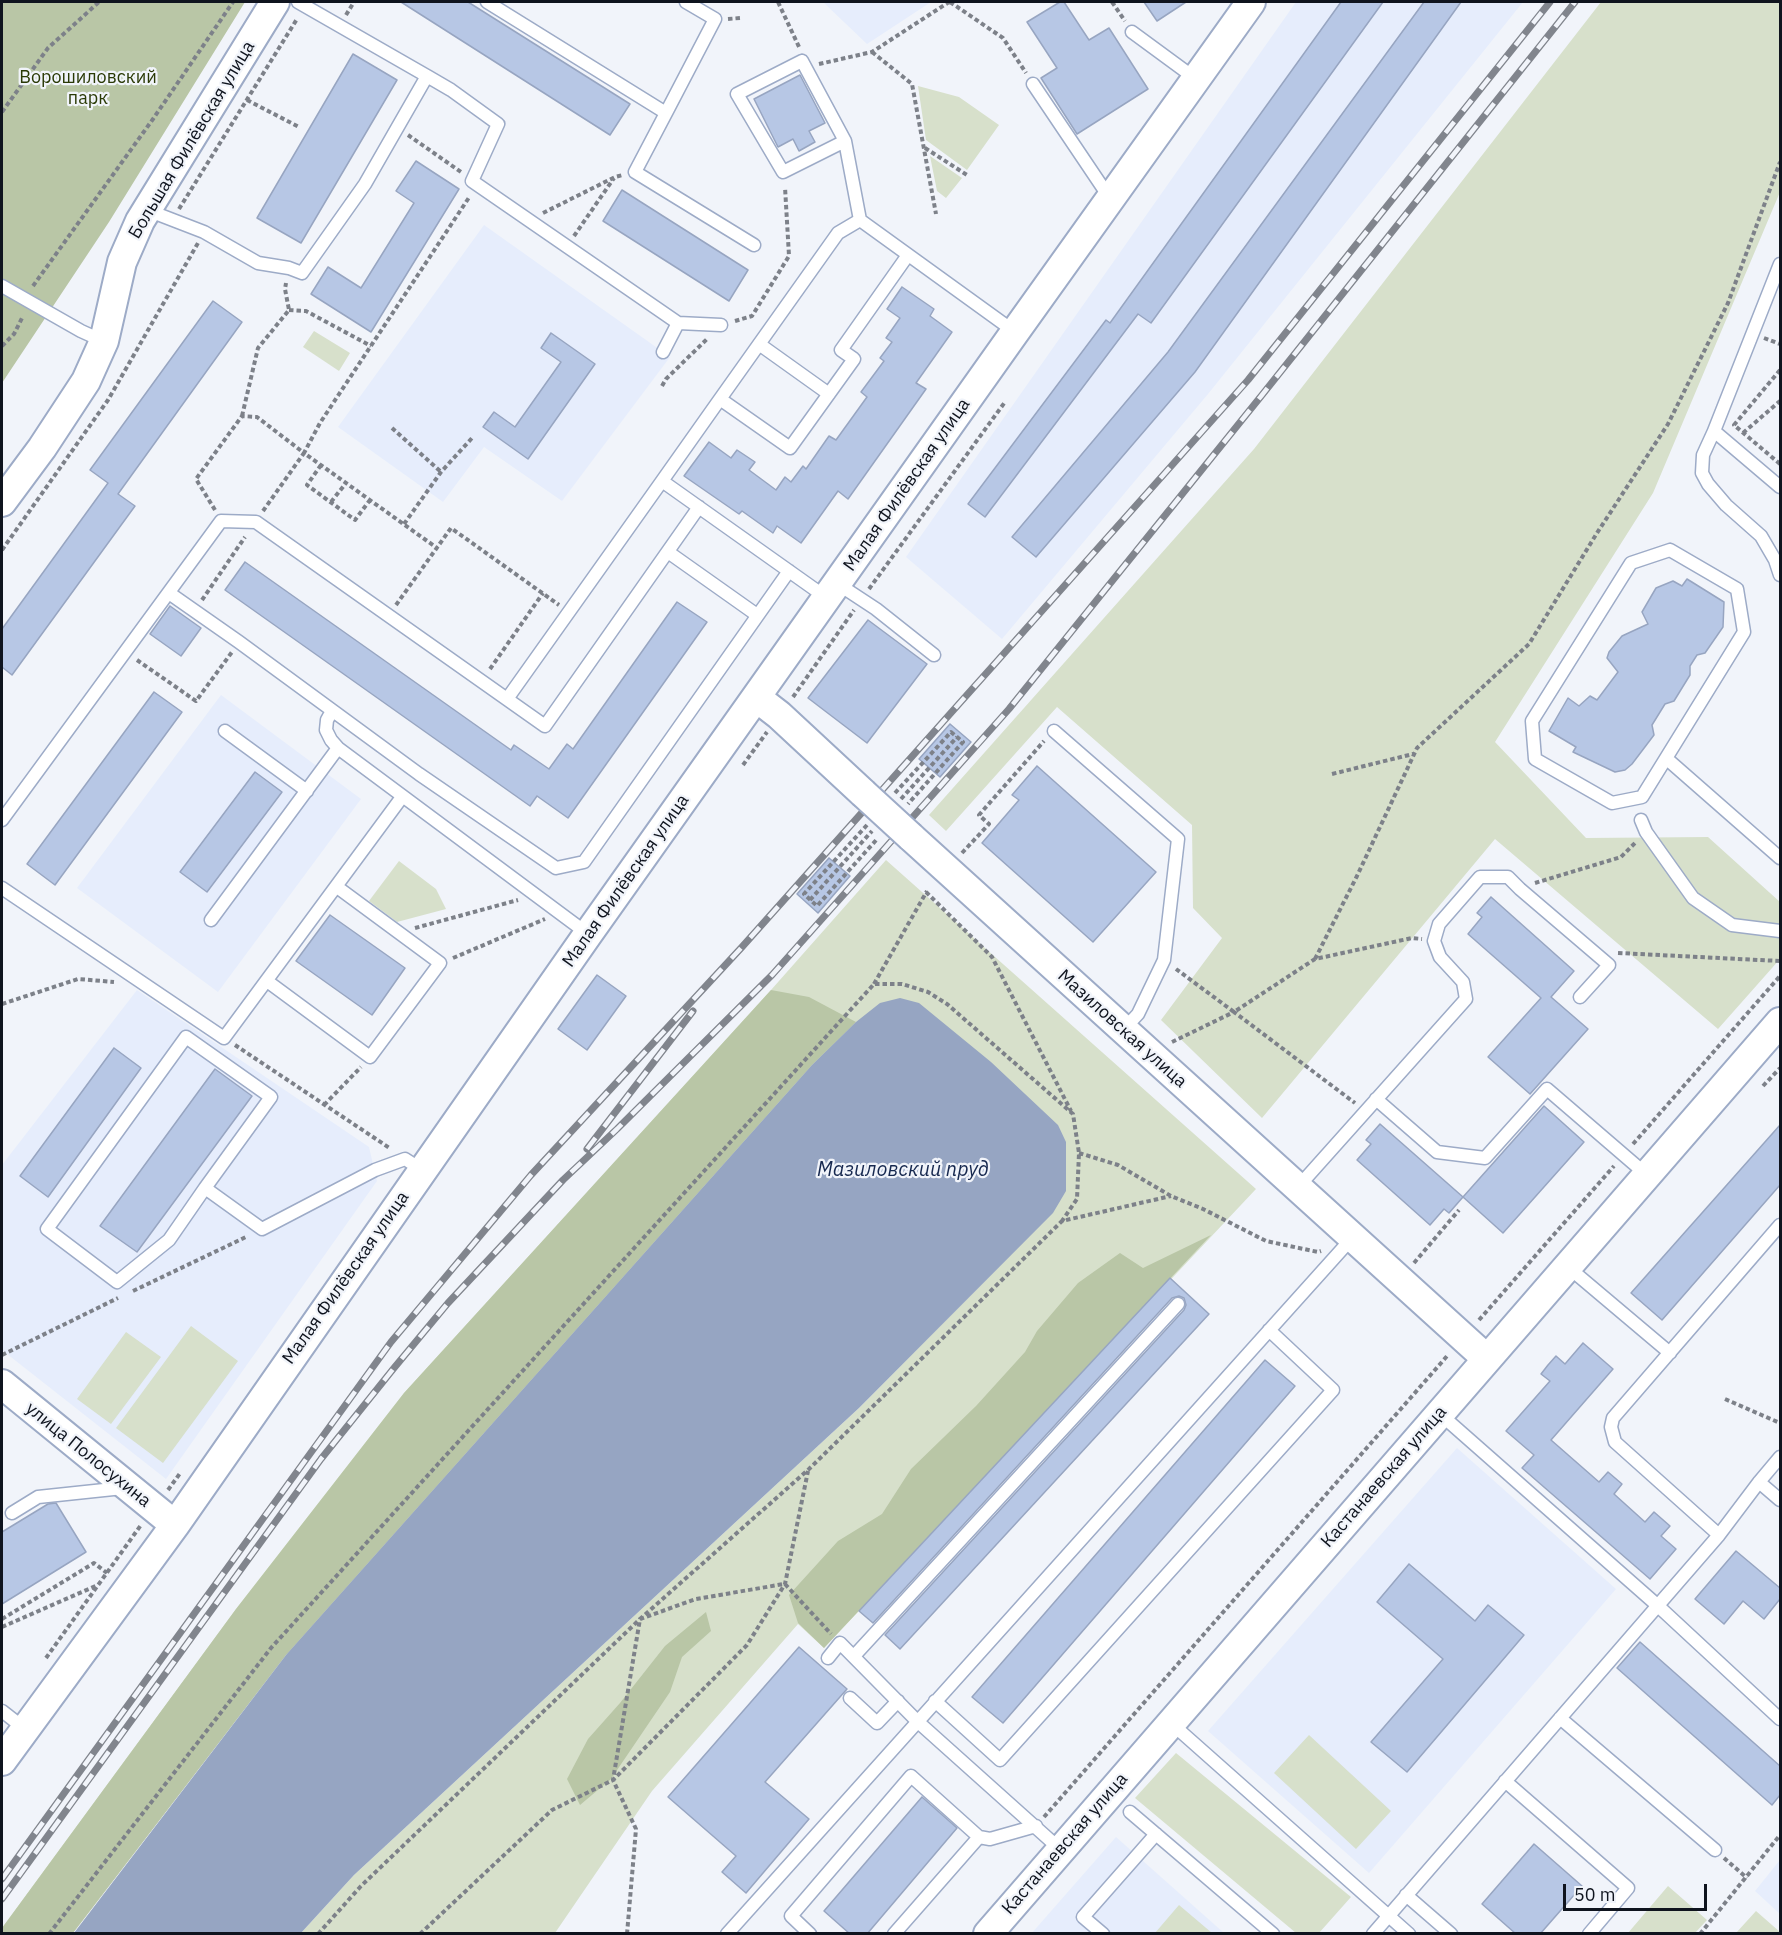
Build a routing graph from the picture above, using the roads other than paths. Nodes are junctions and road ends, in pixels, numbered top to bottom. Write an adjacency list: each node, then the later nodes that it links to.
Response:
1 (275, 2): 13 (street, Большая Филёвская улица)
2 (487, 2): 10 (lane)
3 (687, 2): 10 (lane)
4 (1251, 2): 8 (street, Малая Филёвская улица)
5 (302, 4): 7 (lane)
6 (1132, 32): 8 (lane)
7 (427, 76): 13 (lane); 19 (lane)
8 (1196, 79): 12 (street, Малая Филёвская улица)
9 (1033, 84): 12 (lane)
10 (666, 113): 15 (lane)
11 (845, 141): 11 (lane); 14 (lane)
12 (1112, 195): 21 (street, Малая Филёвская улица)
13 (146, 209): 22 (street, Большая Филёвская улица)
14 (860, 220): 16 (lane); 23 (lane)
15 (754, 245)
16 (908, 255): 21 (lane); 25 (lane)
17 (1780, 264): 27 (lane)
18 (2, 286): 22 (lane)
19 (678, 322): 20 (lane); 24 (lane)
20 (721, 325)
21 (1015, 332): 35 (street, Малая Филёвская улица)
22 (104, 341): 30 (street, Большая Филёвская улица)
23 (759, 344): 25 (lane); 26 (lane)
24 (663, 352)
25 (829, 394): 26 (lane)
26 (720, 399): 28 (lane)
27 (1714, 431): 29 (lane); 34 (lane)
28 (662, 481): 31 (lane); 40 (lane)
29 (1780, 487)
30 (2, 502)
31 (699, 507): 32 (lane); 33 (lane)
32 (668, 552): 37 (lane); 40 (lane)
33 (789, 571): 35 (lane); 37 (lane)
34 (1780, 575)
35 (833, 591): 38 (lane); 39 (street, Малая Филёвская улица)
36 (169, 593): 40 (lane); 41 (lane); 48 (lane)
37 (757, 615): 41 (lane)
38 (934, 656)
39 (757, 698): 55 (street, Малая Филёвская улица); 59 (street, Мазиловская улица, bridge)
40 (507, 699)
41 (332, 711): 44 (lane)
42 (225, 731): 46 (lane)
43 (1054, 731): 59 (lane)
44 (338, 748): 46 (lane); 47 (lane)
45 (1667, 759): 45 (lane); 50 (lane)
46 (306, 791): 53 (lane)
47 (402, 797): 51 (lane); 55 (lane)
48 (2, 820)
49 (1644, 826): 54 (lane)
50 (1780, 858)
51 (337, 887): 56 (lane); 56 (lane)
52 (2, 888): 56 (lane)
53 (211, 920)
54 (1780, 931)
55 (588, 934): 61 (street, Малая Филёвская улица)
56 (267, 981)
57 (1580, 997): 60 (lane)
58 (1780, 1022): 62 (street, Кастанаевская улица)
59 (1123, 1030): 63 (street, Мазиловская улица)
60 (1376, 1099): 62 (lane); 63 (lane)
61 (422, 1170): 64 (lane); 81 (street, Малая Филёвская улица)
62 (1647, 1175): 67 (street, Кастанаевская улица)
63 (1298, 1187): 66 (street, Мазиловская улица)
64 (205, 1188): 64 (lane)
65 (1780, 1225): 72 (lane)
66 (1353, 1237): 69 (lane); 73 (street, Мазиловская улица)
67 (1568, 1266): 72 (lane); 73 (street, Кастанаевская улица)
68 (1178, 1304): 84 (lane)
69 (1288, 1308): 70 (lane); 71 (lane)
70 (1299, 1316)
71 (1269, 1330): 88 (lane); 88 (lane)
72 (1670, 1353): 82 (lane)
73 (1487, 1359): 75 (street, Кастанаевская улица)
74 (2, 1384): 78 (street, улица Полосухина)
75 (1439, 1413): 83 (lane); 93 (street, Кастанаевская улица)
76 (1780, 1456): 77 (lane)
77 (1759, 1482): 79 (lane); 82 (lane)
78 (128, 1488): 80 (lane); 81 (street, улица Полосухина)
79 (1780, 1500)
80 (12, 1513)
81 (175, 1525): 94 (street, Малая Филёвская улица)
82 (1719, 1535): 83 (lane)
83 (1657, 1605): 90 (lane); 91 (lane)
84 (854, 1656): 85 (lane); 87 (lane)
85 (828, 1658)
86 (850, 1698): 87 (lane)
87 (898, 1701): 92 (lane)
88 (935, 1701): 92 (lane)
89 (2, 1711): 94 (lane)
90 (1560, 1718): 96 (lane); 102 (lane)
91 (1780, 1719)
92 (917, 1721): 98 (lane); 105 (lane)
93 (1171, 1723): 101 (street, Кастанаевская улица); 104 (lane)
94 (25, 1729): 95 (street, Малая Филёвская улица)
95 (2, 1761)
96 (1505, 1781): 103 (lane); 114 (lane)
97 (1131, 1812): 99 (lane)
98 (1036, 1826): 100 (lane); 101 (lane)
99 (1156, 1834): 109 (lane); 110 (lane)
100 (979, 1837): 106 (lane); 107 (lane)
101 (1061, 1850): 108 (street, Кастанаевская улица)
102 (1714, 1850)
103 (1406, 1895): 104 (lane); 113 (lane)
104 (1388, 1915): 111 (lane); 112 (lane)
105 (727, 1934)
106 (810, 1934)
107 (894, 1934)
108 (988, 1934)
109 (1103, 1934)
110 (1273, 1934)
111 (1373, 1934)
112 (1410, 1934)
113 (1451, 1934)
114 (1588, 1934)

